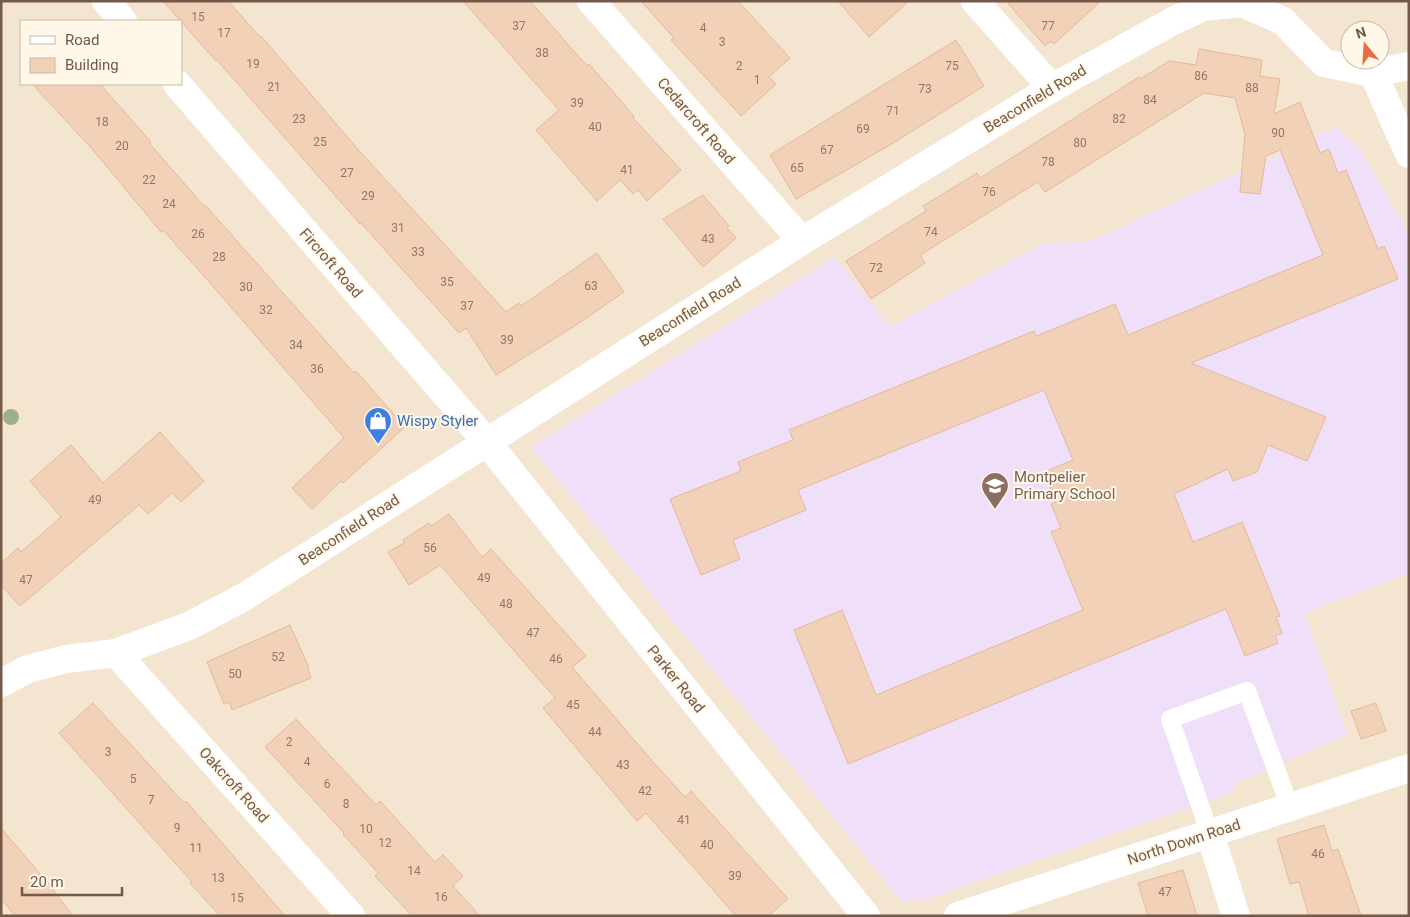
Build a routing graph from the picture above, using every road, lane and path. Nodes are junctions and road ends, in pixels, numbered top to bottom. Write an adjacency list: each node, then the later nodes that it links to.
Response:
1 (106, 1): 4 (street)
2 (591, 1): 10 (street, Cedarcroft Road)
3 (975, 1): 8 (street)
4 (122, 20)
5 (1409, 66): 6 (street)
6 (1373, 74): 8 (street, Beaconfield Road); 9 (street)
7 (178, 85): 11 (street, Fircroft Road)
8 (1052, 88): 10 (street, Beaconfield Road)
9 (1409, 154)
10 (802, 241): 11 (street, Beaconfield Road)
11 (486, 441): 12 (street, Beaconfield Road); 18 (street, Parker Road)
12 (116, 654): 13 (street, Beaconfield Road); 17 (street, Oakcroft Road)
13 (1, 683)
14 (1409, 768): 15 (street, North Down Road)
15 (1290, 807): 16 (street, North Down Road); 16 (lane)
16 (1210, 834): 19 (street, North Down Road); 20 (street)
17 (351, 916)
18 (866, 916)
19 (958, 916)
20 (1236, 916)

